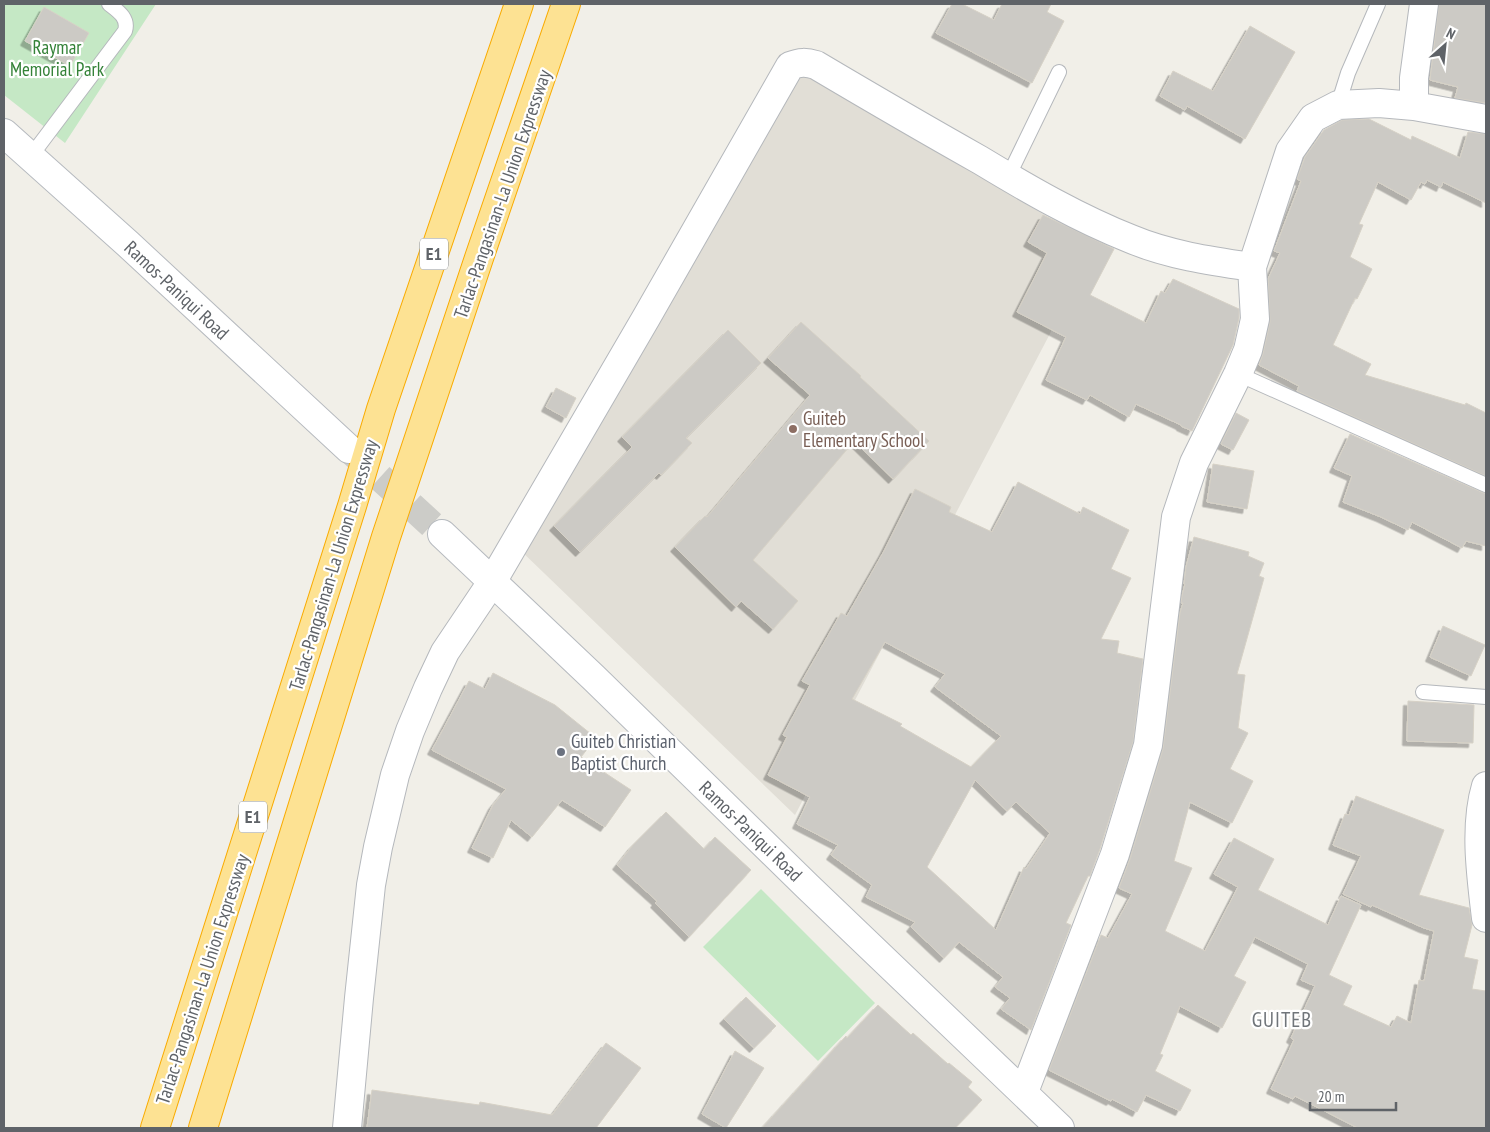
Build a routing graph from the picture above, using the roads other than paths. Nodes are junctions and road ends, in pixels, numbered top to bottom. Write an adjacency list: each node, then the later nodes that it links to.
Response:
1 (108, 4): 11 (lane)
2 (519, 4): 24 (highway, Tarlac-Pangasinan-La Union Expressway / E1)
3 (566, 4): 25 (highway, Tarlac-Pangasinan-La Union Expressway / E1)
4 (1378, 4): 7 (lane)
5 (1424, 4): 8 (street)
6 (1059, 72): 12 (lane)
7 (1338, 105): 8 (street); 13 (street)
8 (1414, 106): 9 (street)
9 (1486, 119)
10 (4, 133): 11 (street, Ramos-Paniqui Road)
11 (31, 156): 15 (street, Ramos-Paniqui Road)
12 (1008, 177): 13 (street); 18 (street)
13 (1252, 267): 14 (street)
14 (1238, 374): 16 (lane); 23 (street)
15 (348, 449)
16 (1486, 485)
17 (442, 534): 18 (street, Ramos-Paniqui Road)
18 (492, 582): 23 (street, Ramos-Paniqui Road); 26 (street)
19 (1423, 692): 20 (lane)
20 (1486, 697)
21 (1486, 786): 22 (street)
22 (1486, 918)
23 (1024, 1092): 27 (street, Ramos-Paniqui Road)
24 (155, 1128)
25 (203, 1128)
26 (347, 1128)
27 (1060, 1128)

